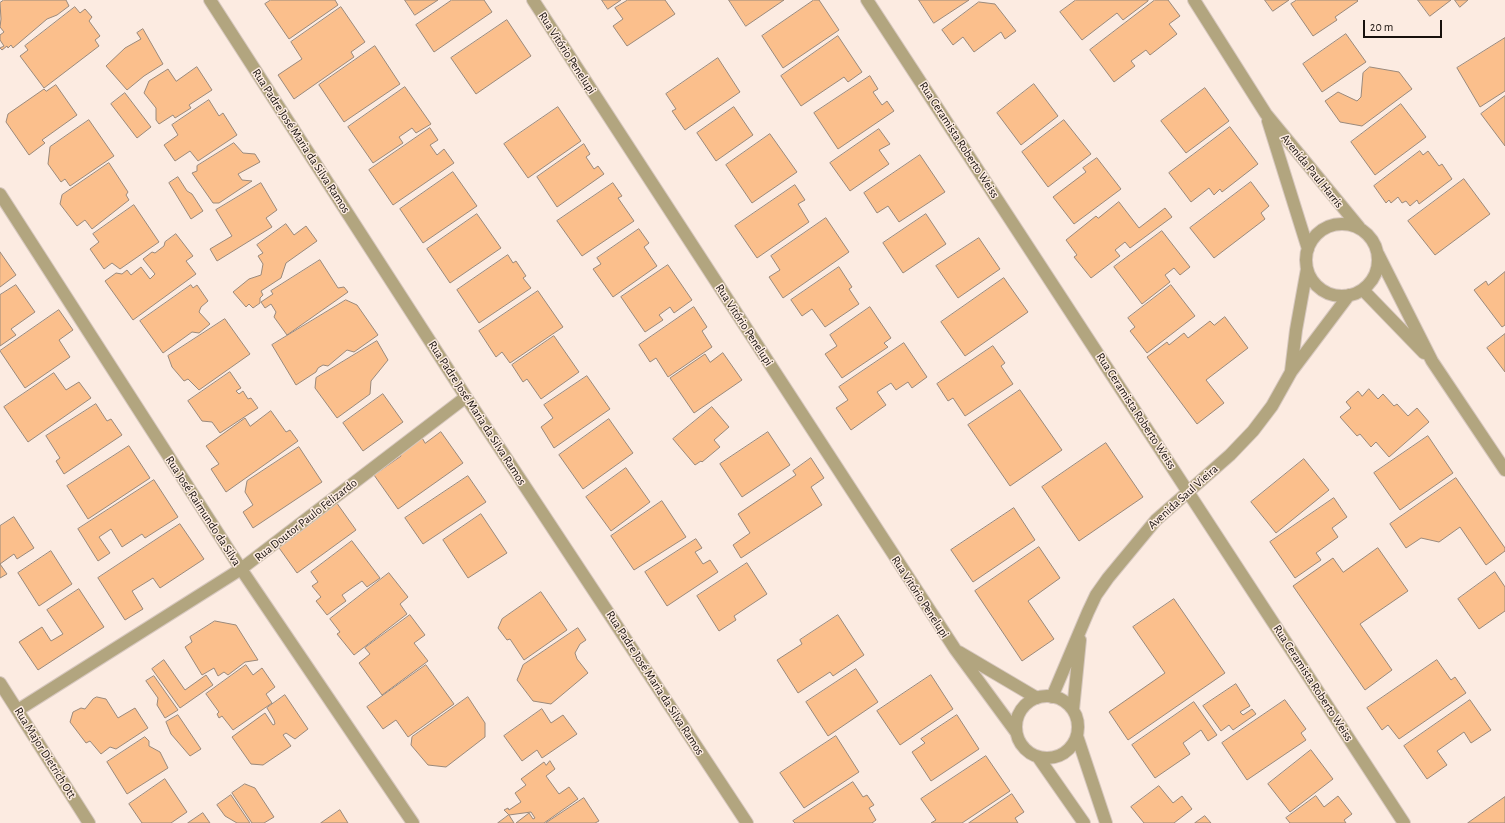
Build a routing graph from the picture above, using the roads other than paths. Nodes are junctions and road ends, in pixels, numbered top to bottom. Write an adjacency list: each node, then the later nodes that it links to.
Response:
1 (210, 0): 15 (street, Rua Padre José Maria da Silva Ramos)
2 (533, 0): 20 (street, Rua Vitório Penelupi)
3 (867, 0): 17 (street, Rua Ceramista Roberto Weiss)
4 (1194, 0): 5 (street, Avenida Paul Harris)
5 (1266, 114): 7 (street, Avenida Paul Harris); 8 (street, Avenida Paul Harris)
6 (0, 194): 18 (street, Rua José Raimundo da Silva)
7 (1359, 227): 8 (street); 9 (street)
8 (1308, 249): 10 (street)
9 (1378, 254): 11 (street); 13 (street)
10 (1307, 269): 12 (street); 14 (street, Avenida Saul Vieira)
11 (1362, 290): 12 (street); 13 (street)
12 (1350, 295): 14 (street, Avenida Saul Vieira)
13 (1432, 361): 16 (street)
14 (1291, 372): 17 (street, Avenida Saul Vieira)
15 (466, 397): 18 (street, Rua Doutor Paulo Felizardo); 31 (street, Rua Padre José Maria da Silva Ramos)
16 (1505, 470)
17 (1189, 491): 19 (street, Avenida Saul Vieira); 34 (street, Rua Ceramista Roberto Weiss)
18 (241, 569): 24 (street, Rua Doutor Paulo Felizardo); 30 (street, Rua José Raimundo da Silva)
19 (1081, 628): 22 (street, Avenida Saul Vieira); 25 (street, Avenida Saul Vieira)
20 (955, 650): 23 (street); 26 (street, Rua Vitório Penelupi)
21 (0, 683): 24 (street, Rua Major Dietrich Ott)
22 (1052, 697): 23 (street); 25 (street)
23 (1037, 698): 26 (street)
24 (18, 710): 29 (street, Rua Major Dietrich Ott)
25 (1073, 710): 27 (street)
26 (1016, 732): 28 (street)
27 (1077, 736): 28 (street); 33 (street)
28 (1038, 757): 32 (street)
29 (89, 823)
30 (413, 823)
31 (747, 823)
32 (1084, 823)
33 (1106, 823)
34 (1404, 823)

